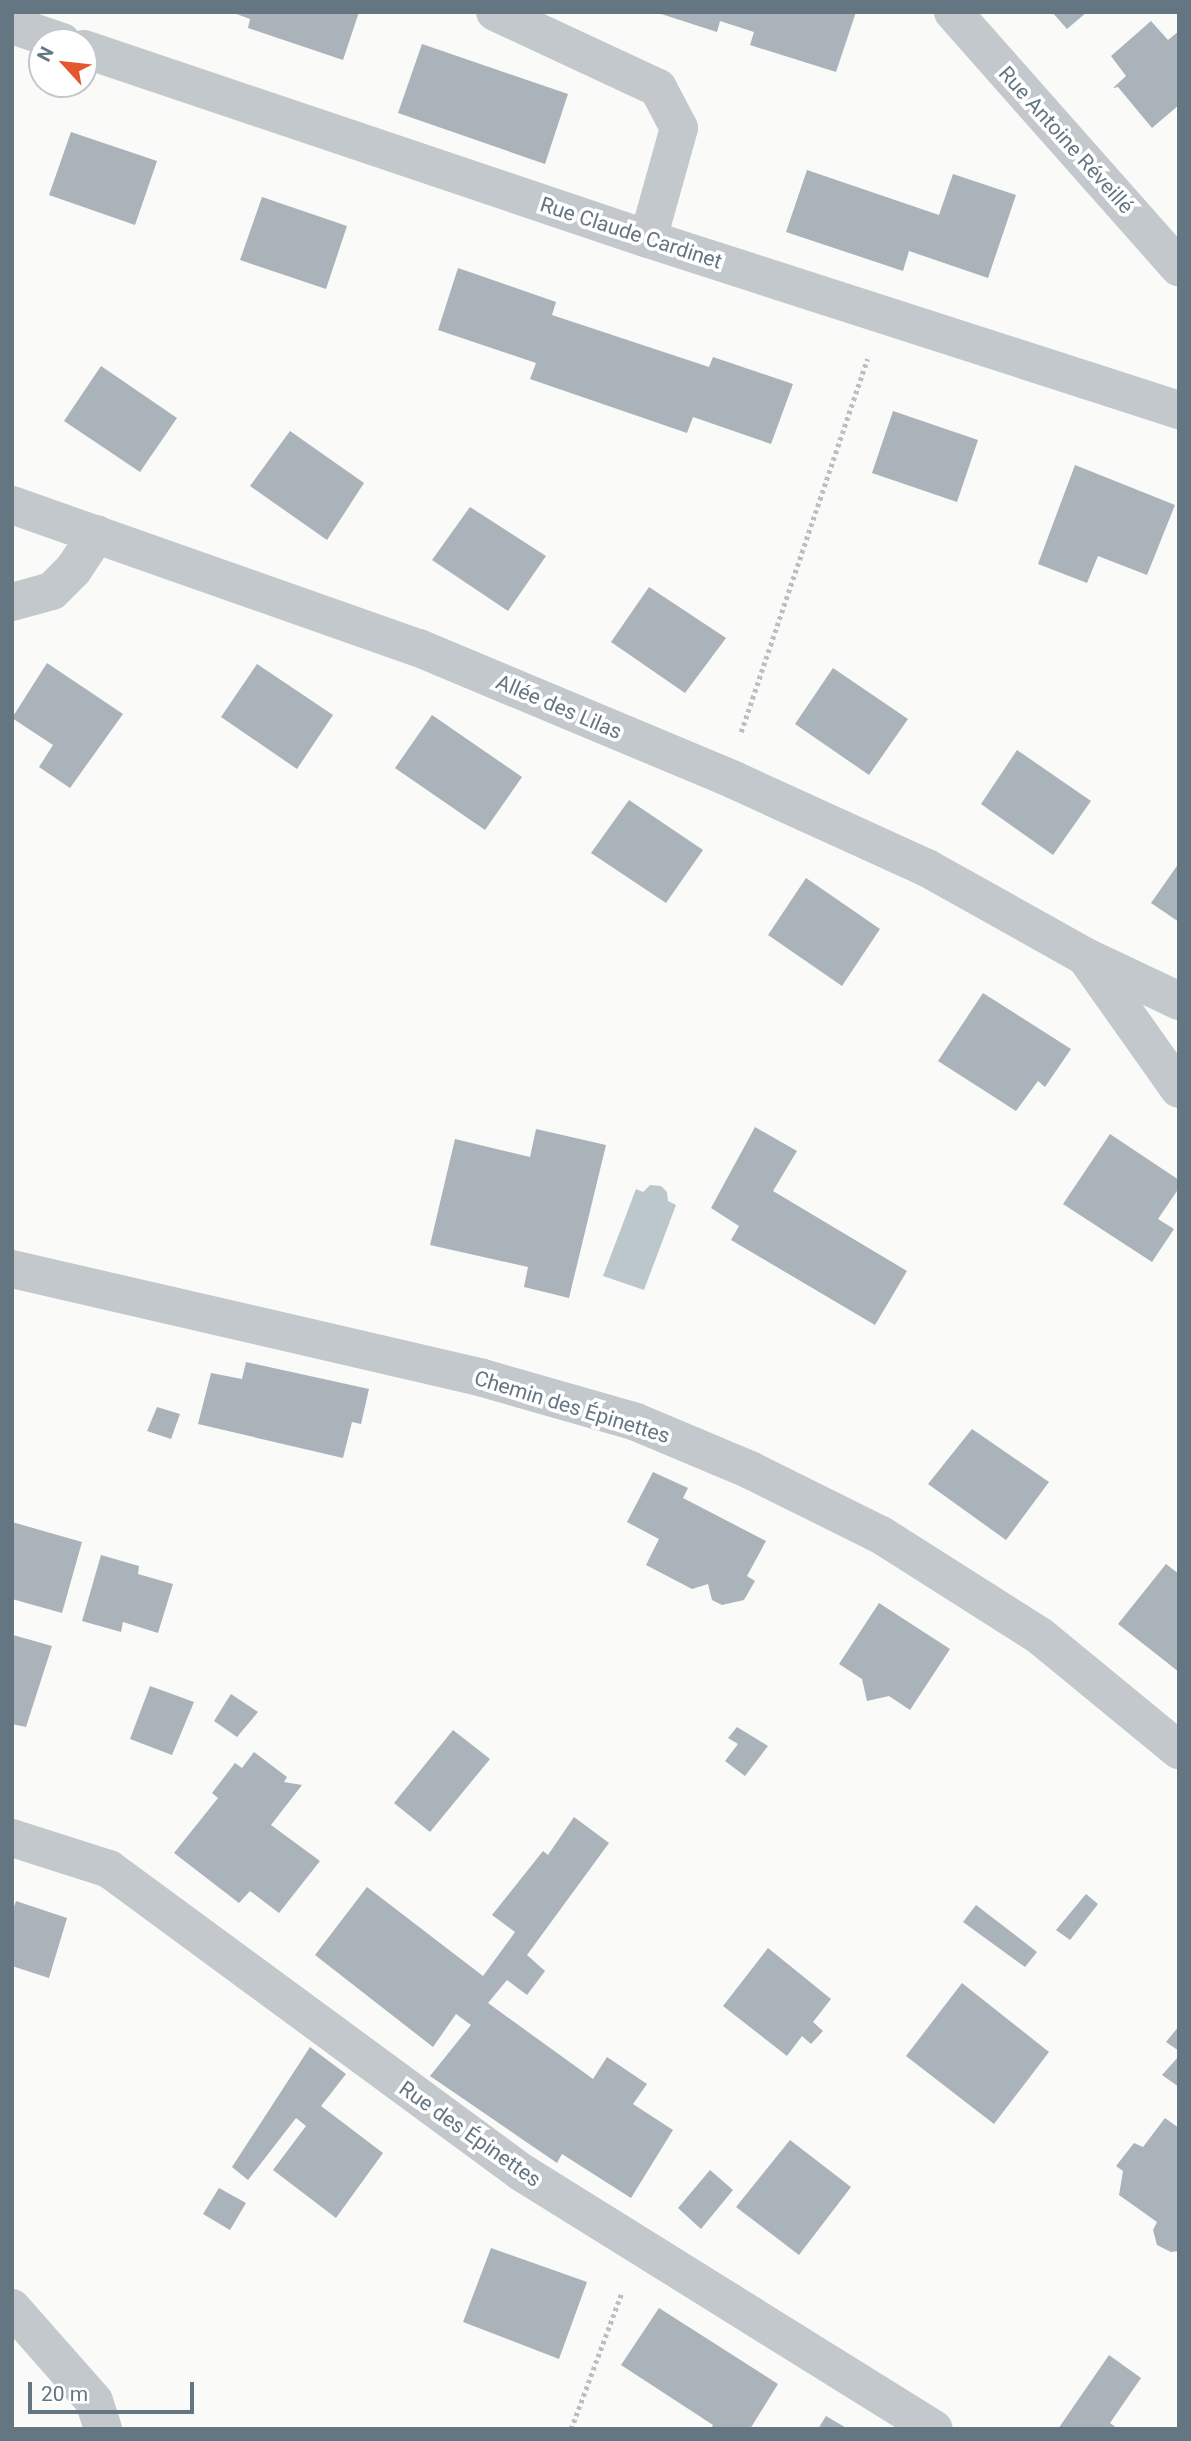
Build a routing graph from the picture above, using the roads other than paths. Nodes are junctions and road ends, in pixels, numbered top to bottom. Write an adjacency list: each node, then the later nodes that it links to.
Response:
1 (495, 12): 4 (street)
2 (953, 12): 5 (street, Rue Antoine Réveillé)
3 (98, 55): 4 (street, Rue Claude Cardinet)
4 (648, 239): 6 (street, Rue Claude Cardinet)
5 (1179, 267)
6 (1179, 410)
7 (12, 505): 8 (street, Allée des Lilas)
8 (97, 534): 9 (street); 10 (street, Allée des Lilas)
9 (12, 602)
10 (1086, 957): 11 (street, Allée des Lilas); 12 (street, Allée des Lilas)
11 (1179, 1001)
12 (1179, 1089)
13 (12, 1269): 14 (street, Chemin des Épinettes)
14 (1179, 1750)
15 (12, 1838): 18 (street, Rue des Épinettes)
16 (12, 2308): 17 (street)
17 (103, 2429)
18 (934, 2429)

